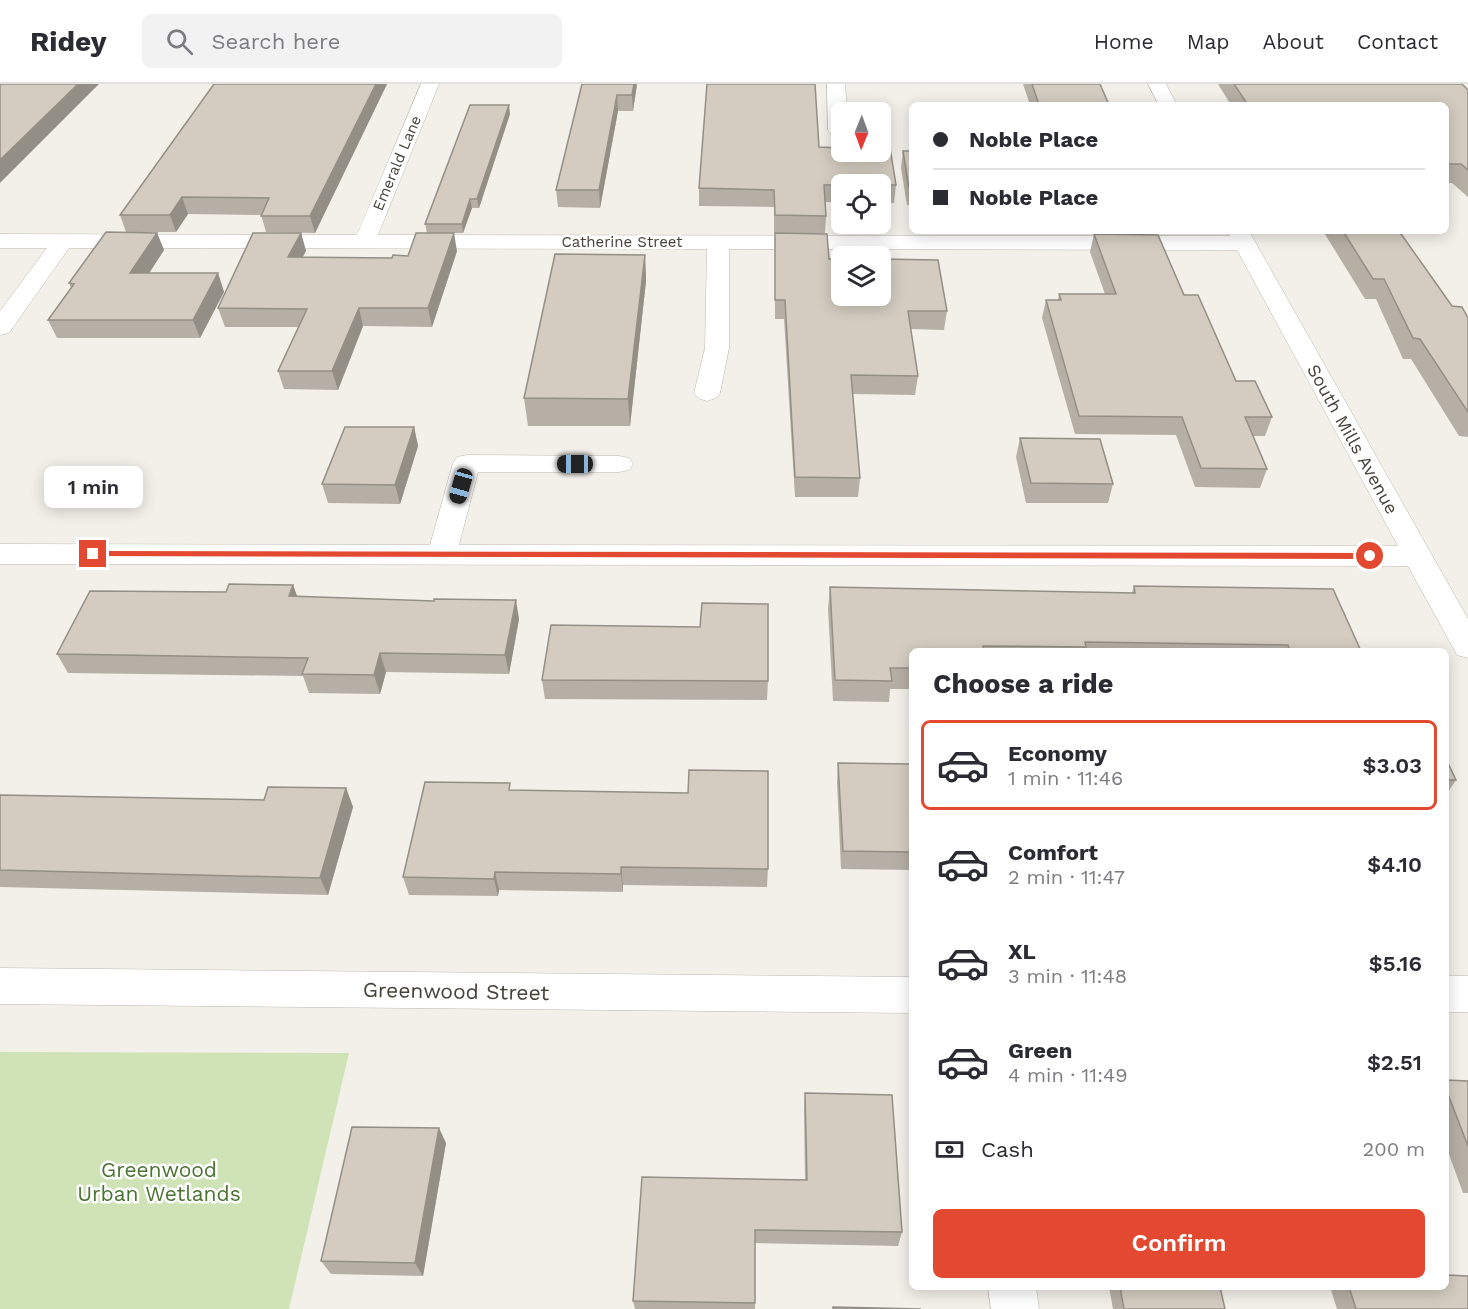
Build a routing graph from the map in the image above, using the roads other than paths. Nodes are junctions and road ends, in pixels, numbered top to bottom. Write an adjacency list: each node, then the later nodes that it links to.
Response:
1 (430, 84): 9 (street, Emerald Lane)
2 (836, 84): 4 (street)
3 (1157, 84): 5 (street)
4 (837, 102)
5 (1166, 102)
6 (1241, 237): 10 (street, Catherine Street); 16 (street, South Mills Avenue)
7 (0, 241): 8 (street, Catherine Street)
8 (63, 241): 9 (street, Catherine Street); 11 (street)
9 (365, 241): 10 (street, Catherine Street)
10 (718, 242): 12 (street)
11 (0, 328)
12 (707, 393)
13 (619, 464): 15 (street)
14 (0, 554): 15 (street)
15 (442, 555): 16 (street)
16 (1418, 556): 17 (street, South Mills Avenue)
17 (1468, 647)
18 (0, 987): 21 (street, Greenwood Street)
19 (1449, 994): 20 (street)
20 (1468, 994)
21 (909, 995)
22 (1012, 1290): 23 (street)
23 (1015, 1309)

